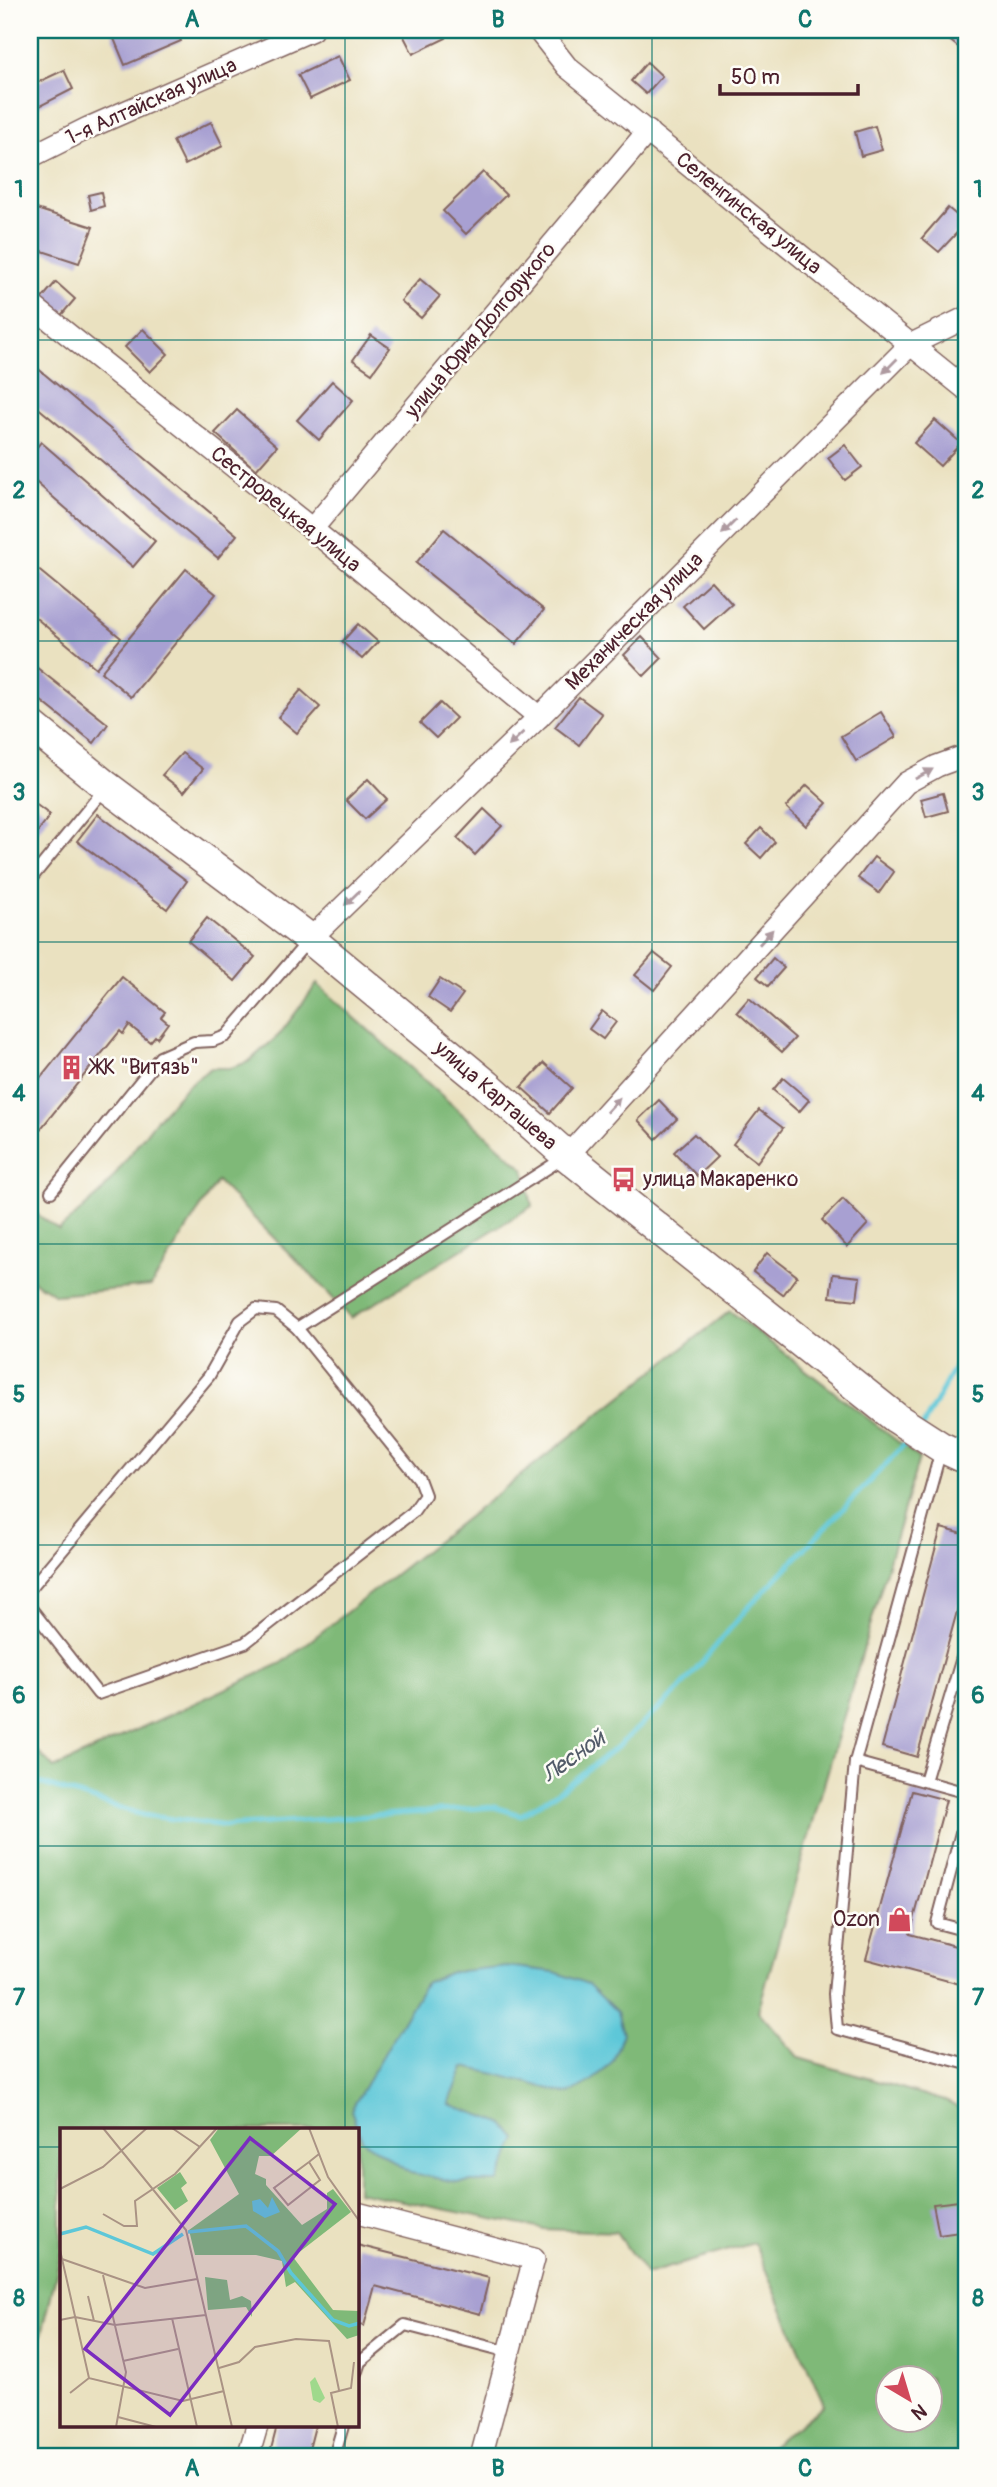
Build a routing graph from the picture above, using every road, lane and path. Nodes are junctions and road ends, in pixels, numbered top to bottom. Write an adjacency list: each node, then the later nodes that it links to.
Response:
1 (312, 30): 4 (street, 1-я Алтайская улица)
2 (538, 30): 3 (street, Селенгинская улица)
3 (648, 131): 7 (street, Селенгинская улица); 9 (street, улица Юрия Долгорукого)
4 (30, 157)
5 (30, 304): 9 (street, Сестрорецкая улица)
6 (967, 317): 7 (street, Механическая улица)
7 (910, 345): 8 (street, Селенгинская улица); 10 (street, Механическая улица, one-way to 10)
8 (967, 390)
9 (312, 529): 10 (street, Сестрорецкая улица)
10 (539, 717): 15 (street, Механическая улица, one-way to 15)
11 (30, 724): 13 (main road, улица Карташева)
12 (967, 755): 16 (street, one-way to 12)
13 (106, 786): 14 (lane); 15 (main road, улица Карташева)
14 (30, 880)
15 (310, 939): 16 (main road, улица Карташева); 17 (lane)
16 (567, 1156): 18 (lane); 19 (main road, улица Карташева)
17 (51, 1192)
18 (297, 1328): 20 (lane); 21 (lane)
19 (944, 1447): 23 (lane)
20 (30, 1589)
21 (30, 1606)
22 (967, 1641): 24 (lane)
23 (855, 1762): 24 (lane); 28 (lane)
24 (925, 1781): 25 (lane)
25 (967, 1793)
26 (967, 1810): 27 (lane)
27 (967, 1931)
28 (967, 2064)
29 (359, 2214): 30 (street)
30 (509, 2352): 31 (lane); 36 (street)
31 (359, 2362)
32 (256, 2428): 34 (street)
33 (341, 2428): 35 (lane)
34 (248, 2457)
35 (334, 2457)
36 (481, 2457)

